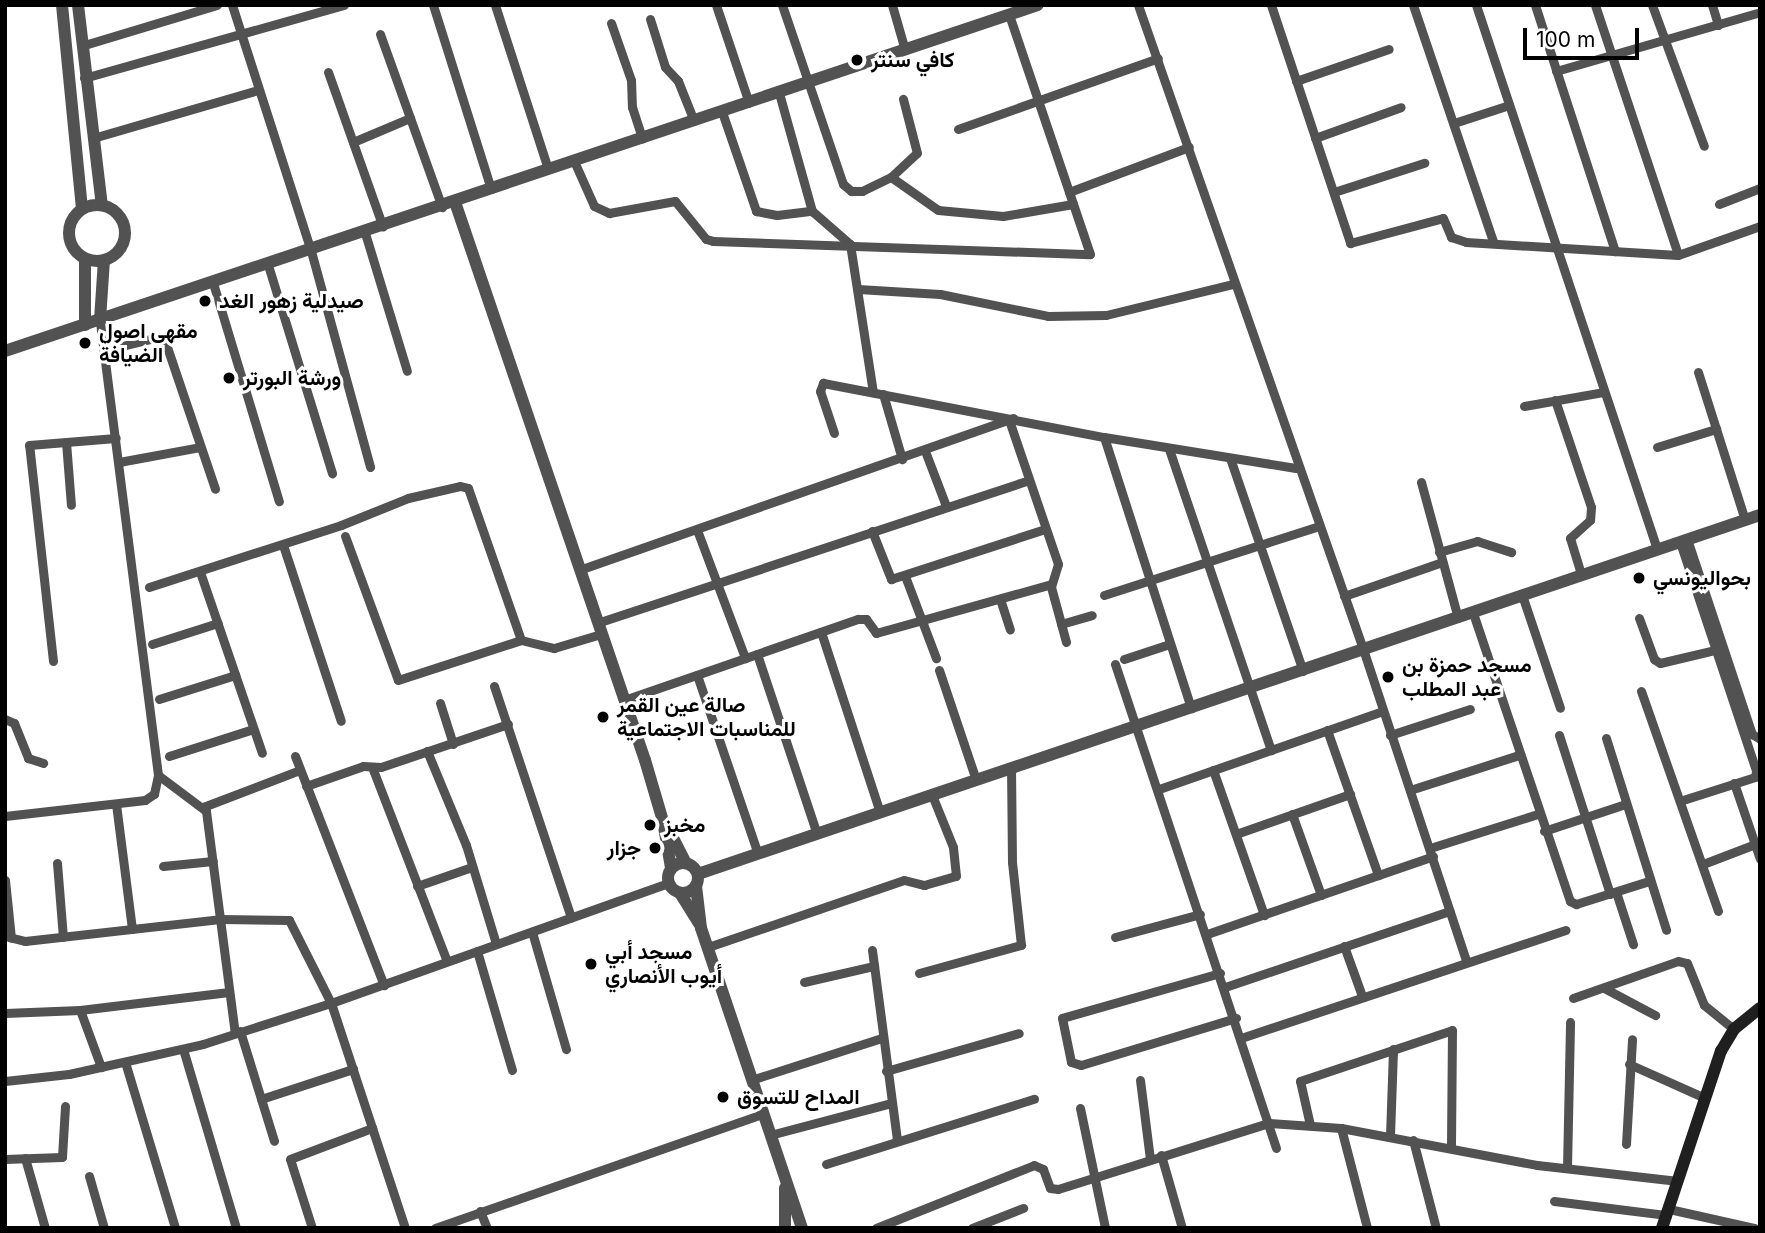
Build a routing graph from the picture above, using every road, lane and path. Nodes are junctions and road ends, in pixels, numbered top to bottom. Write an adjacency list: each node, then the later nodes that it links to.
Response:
1 (62, 5): 70 (street)
2 (78, 5): 29 (street)
3 (217, 5): 29 (street)
4 (232, 5): 27 (street)
5 (344, 5): 20 (street)
6 (433, 5): 61 (street)
7 (495, 5): 59 (street)
8 (716, 5): 42 (street)
9 (782, 5): 38 (street)
10 (892, 5): 31 (street)
11 (1038, 5): 21 (street)
12 (1138, 5): 33 (street)
13 (1271, 5): 37 (street)
14 (1413, 5): 49 (street)
15 (1476, 5): 44 (street)
16 (1535, 5): 34 (street)
17 (1595, 5): 32 (street)
18 (1652, 5): 28 (street)
19 (1712, 5): 25 (street)
20 (314, 10): 27 (street)
21 (1014, 11): 31 (street); 43 (street)
22 (1760, 12): 25 (street)
23 (650, 19): 48 (street)
24 (611, 23): 52 (street)
25 (1718, 24): 28 (street)
26 (380, 34): 47 (street)
27 (241, 36): 36 (street); 39 (street)
28 (1665, 41): 32 (street); 55 (street)
29 (81, 46): 36 (street)
30 (1389, 49): 37 (street)
31 (905, 50): 38 (street)
32 (1612, 55): 34 (street); 80 (street)
33 (1158, 58): 43 (street); 56 (street)
34 (1556, 71): 79 (street)
35 (328, 72): 54 (street)
36 (84, 78): 51 (street)
37 (1296, 81): 53 (street)
38 (808, 83): 40 (street); 60 (street)
39 (258, 90): 51 (street); 78 (street)
40 (779, 93): 42 (street); 71 (street)
41 (903, 99): 60 (street)
42 (750, 103): 46 (street)
43 (1036, 103): 50 (street); 63 (street)
44 (1509, 105): 49 (street); 77 (street)
45 (1401, 107): 53 (street)
46 (722, 112): 48 (street); 71 (street)
47 (410, 118): 54 (street); 69 (street)
48 (694, 121): 52 (street)
49 (1454, 123): 75 (street)
50 (958, 129)
51 (93, 138): 68 (street)
52 (642, 138): 57 (street)
53 (1315, 138): 64 (street)
54 (353, 142): 73 (street)
55 (1704, 146)
56 (1189, 147): 63 (street); 85 (street)
57 (574, 161): 59 (street); 76 (street)
58 (1424, 163): 64 (street)
59 (548, 169): 61 (street)
60 (891, 177): 66 (street)
61 (491, 188): 65 (street)
62 (1760, 188): 67 (street)
63 (1069, 192): 66 (street)
64 (1334, 192): 75 (street)
65 (455, 202): 69 (street); 133 (street)
66 (1073, 204): 76 (street)
67 (1719, 204)
68 (102, 205): 70 (street); 82 (street)
69 (442, 207): 73 (street)
70 (82, 208): 81 (street)
71 (812, 211): 76 (street)
72 (1760, 226): 80 (street)
73 (383, 227): 74 (street)
74 (365, 233): 78 (street); 91 (street)
75 (1493, 242): 77 (street)
76 (850, 244): 86 (street)
77 (1556, 248): 79 (street); 93 (street)
78 (311, 251): 83 (street); 110 (street)
79 (1615, 251): 80 (street)
80 (1678, 255)
81 (85, 259): 82 (street); 88 (street)
82 (104, 260): 87 (street)
83 (268, 265): 84 (street); 112 (street)
84 (213, 284): 87 (street); 116 (street)
85 (1233, 284): 86 (street); 111 (street)
86 (858, 289): 94 (street)
87 (100, 320): 88 (street); 101 (street)
88 (85, 325): 90 (street)
89 (122, 346): 103 (street)
90 (5, 351)
91 (407, 371)
92 (1698, 372): 98 (street)
93 (1603, 392): 95 (street); 129 (street)
94 (878, 393): 97 (street); 99 (street); 108 (street)
95 (1555, 400): 96 (street); 135 (street)
96 (1524, 406)
97 (1011, 419): 100 (street); 106 (street); 113 (street)
98 (1716, 429): 104 (street); 120 (street)
99 (834, 433)
100 (1104, 437): 105 (street); 137 (street)
101 (116, 438): 102 (street); 109 (street)
102 (66, 442): 117 (street); 164 (street)
103 (200, 447): 109 (street); 115 (street)
104 (1657, 447)
105 (1169, 449): 107 (street); 132 (street)
106 (925, 451): 108 (street); 118 (street)
107 (1230, 458): 111 (street); 128 (street)
108 (902, 459): 123 (street)
109 (119, 462): 201 (street)
110 (370, 467)
111 (1296, 468): 121 (street)
112 (332, 474)
113 (1027, 481): 118 (street); 122 (street)
114 (1421, 482): 131 (street)
115 (215, 489)
116 (279, 501)
117 (71, 505)
118 (946, 506): 124 (street)
119 (1760, 515): 120 (street)
120 (1745, 520): 126 (street)
121 (1319, 526): 128 (street); 143 (street)
122 (1045, 529): 136 (street); 139 (street)
123 (697, 530): 133 (street); 138 (street)
124 (872, 531): 136 (street); 138 (street)
125 (345, 536): 155 (street)
126 (1684, 540): 129 (street); 160 (street); 188 (street)
127 (283, 545): 134 (street); 155 (street); 180 (street)
128 (1261, 546): 132 (street); 166 (street)
129 (1657, 550): 135 (street)
130 (1511, 552): 131 (street)
131 (1440, 557): 143 (street); 147 (street)
132 (1206, 565): 137 (street); 170 (street)
133 (579, 570): 152 (street)
134 (200, 572): 140 (street); 150 (street)
135 (1581, 575): 142 (street)
136 (905, 576): 149 (street)
137 (1151, 582): 141 (street); 158 (street)
138 (716, 583): 152 (street); 162 (street)
139 (1051, 584): 144 (street); 151 (street)
140 (149, 587)
141 (1104, 595)
142 (1522, 595): 145 (street); 176 (street)
143 (1344, 596): 159 (street)
144 (1000, 598): 149 (street); 153 (street)
145 (1473, 613): 147 (street); 193 (street)
146 (1093, 615): 151 (street)
147 (1458, 618): 159 (street)
148 (1639, 618): 160 (street)
149 (923, 621): 154 (street); 163 (street)
150 (218, 624): 157 (street); 167 (street)
151 (1061, 624): 156 (street)
152 (599, 628): 155 (street); 173 (street)
153 (1010, 629)
154 (821, 632): 161 (street); 213 (street)
155 (521, 640)
156 (1066, 642)
157 (152, 644)
158 (1170, 645): 175 (street); 182 (street)
159 (1363, 649): 166 (street); 178 (street)
160 (1715, 650): 203 (street)
161 (757, 654): 162 (street); 220 (street)
162 (745, 658): 168 (street)
163 (936, 658)
164 (53, 662)
165 (939, 670): 202 (street)
166 (1303, 671): 170 (street)
167 (235, 675): 172 (street); 183 (street)
168 (697, 675): 173 (street); 224 (street)
169 (494, 686): 181 (street)
170 (1248, 690): 175 (street); 190 (street)
171 (1641, 691): 209 (street)
172 (159, 699)
173 (624, 700): 218 (street)
174 (440, 703): 189 (street)
175 (1191, 708): 182 (street)
176 (1560, 708)
177 (1470, 709): 185 (street)
178 (1383, 711): 184 (street); 185 (street)
179 (5, 719): 196 (street)
180 (341, 722)
181 (508, 724): 189 (street); 246 (street)
182 (1137, 725): 198 (street); 205 (street)
183 (253, 729): 192 (street); 194 (street)
184 (1328, 730): 190 (street); 207 (street)
185 (1390, 735): 206 (street)
186 (1559, 736): 217 (street)
187 (1606, 738): 211 (street)
188 (1760, 739)
189 (453, 744): 191 (street)
190 (1270, 750): 200 (street)
191 (428, 751): 197 (street); 231 (street)
192 (262, 753)
193 (1519, 755): 206 (street); 215 (street)
194 (169, 756)
195 (295, 756): 199 (street)
196 (43, 763)
197 (372, 767): 204 (street); 238 (street)
198 (1011, 768): 202 (street); 266 (street)
199 (300, 770): 204 (street); 212 (street)
200 (1213, 770): 205 (street); 221 (street)
201 (158, 775): 210 (street); 212 (street)
202 (976, 780): 208 (street)
203 (1734, 783): 209 (street); 222 (street)
204 (306, 786): 269 (street)
205 (1160, 789): 244 (street)
206 (1410, 790): 223 (street)
207 (1350, 794): 214 (street); 233 (street)
208 (932, 795): 213 (street); 260 (street)
209 (1681, 801): 229 (street)
210 (116, 804): 216 (street); 249 (street)
211 (1625, 804): 217 (street); 236 (street)
212 (203, 807): 226 (street)
213 (880, 813): 220 (street)
214 (1292, 814): 221 (street); 241 (street)
215 (1538, 814): 219 (street); 223 (street)
216 (5, 816)
217 (1585, 818): 219 (street); 240 (street)
218 (663, 821): 228 (street); 232 (street)
219 (1544, 831): 240 (street)
220 (817, 834): 224 (street)
221 (1236, 834): 245 (street)
222 (1755, 844): 225 (street); 229 (street)
223 (1431, 852): 233 (street); 242 (street)
224 (758, 854): 235 (street)
225 (1760, 859)
226 (213, 861): 230 (street); 247 (street)
227 (57, 863): 255 (street)
228 (686, 863): 232 (street); 235 (street)
229 (1703, 864): 243 (street)
230 (163, 866)
231 (472, 867): 238 (street); 257 (street)
232 (671, 868): 237 (street)
233 (1378, 875): 241 (street)
234 (5, 880): 254 (street)
235 (697, 880): 239 (street); 248 (street)
236 (1649, 881): 240 (street); 251 (street)
237 (668, 883): 239 (street); 246 (street)
238 (417, 886): 264 (street)
239 (680, 893): 248 (street)
240 (1613, 893): 258 (street)
241 (1321, 895): 245 (street)
242 (1450, 911): 259 (street); 263 (street)
243 (1718, 911)
244 (1200, 914): 253 (street); 256 (street)
245 (1264, 915): 253 (street)
246 (571, 918): 252 (street)
247 (220, 919): 249 (street); 272 (street); 275 (street)
248 (701, 928): 260 (street)
249 (132, 929): 255 (street)
250 (1565, 930): 263 (street)
251 (1666, 930)
252 (532, 932): 257 (street); 289 (street)
253 (1207, 934): 267 (street)
254 (8, 937): 255 (street)
255 (63, 937)
256 (1115, 937)
257 (496, 944): 262 (street)
258 (1633, 944)
259 (1344, 946): 270 (street); 273 (street)
260 (708, 947): 297 (street)
261 (872, 950): 265 (street)
262 (477, 951): 264 (street); 295 (street)
263 (1466, 960): 273 (street)
264 (447, 961): 269 (street)
265 (874, 966): 268 (street); 285 (street)
266 (919, 973)
267 (1220, 973): 270 (street); 280 (street)
268 (804, 982)
269 (384, 985): 275 (street)
270 (1225, 987): 280 (street)
271 (1604, 988): 274 (street); 279 (street); 282 (street)
272 (229, 992): 277 (street); 283 (street)
273 (1362, 996): 286 (street)
274 (1573, 998)
275 (331, 1003): 283 (street); 294 (street)
276 (1760, 1008): 282 (main road)
277 (80, 1010): 278 (street); 293 (street)
278 (5, 1013)
279 (1656, 1015)
280 (1236, 1018): 286 (street)
281 (1570, 1022): 324 (street)
282 (1734, 1029): 300 (main road)
283 (237, 1032): 288 (street); 301 (street)
284 (1019, 1033): 296 (street)
285 (882, 1038): 296 (street); 297 (street)
286 (1241, 1038): 307 (street)
287 (1632, 1039): 292 (street)
288 (183, 1049): 291 (street); 336 (street)
289 (566, 1049)
290 (1393, 1049): 308 (street); 312 (street); 317 (street)
291 (125, 1062): 293 (street); 335 (street)
292 (1629, 1064): 300 (street); 316 (street)
293 (101, 1067): 299 (street)
294 (353, 1069): 301 (street); 309 (street)
295 (512, 1070)
296 (886, 1071): 303 (street)
297 (751, 1080): 306 (street)
298 (1140, 1080): 322 (street)
299 (5, 1081)
300 (1705, 1098): 327 (main road)
301 (261, 1099): 315 (street)
302 (1034, 1099): 313 (street)
303 (891, 1103): 311 (street); 313 (street)
304 (65, 1106): 320 (street)
305 (1080, 1108): 326 (street)
306 (763, 1114): 311 (street); 331 (street)
307 (1269, 1124): 308 (street); 318 (street); 319 (street)
308 (1310, 1125): 310 (street)
309 (372, 1128): 337 (street); 338 (street)
310 (1340, 1128): 312 (street); 347 (street)
311 (770, 1135): 328 (street)
312 (1390, 1136): 314 (street)
313 (897, 1140): 323 (street)
314 (1413, 1140): 317 (street); 348 (street)
315 (274, 1141)
316 (1626, 1144)
317 (1451, 1147): 324 (street)
318 (1276, 1148)
319 (1161, 1155): 322 (street); 346 (street)
320 (25, 1158): 321 (street); 333 (street)
321 (5, 1159)
322 (1150, 1159): 326 (street)
323 (826, 1164)
324 (1567, 1168): 327 (street)
325 (89, 1176): 334 (street)
326 (1092, 1180): 343 (street); 345 (street)
327 (1678, 1181): 332 (main road)
328 (785, 1188): 341 (street); 342 (street)
329 (1554, 1201): 332 (street)
330 (1023, 1208): 344 (street)
331 (480, 1212): 339 (street); 340 (street)
332 (1668, 1212): 349 (main road); 350 (street)
333 (44, 1228)
334 (104, 1228)
335 (176, 1228)
336 (236, 1228)
337 (312, 1228)
338 (405, 1228)
339 (435, 1228)
340 (487, 1228)
341 (785, 1228)
342 (802, 1228)
343 (876, 1228)
344 (972, 1228)
345 (1105, 1228)
346 (1182, 1228)
347 (1367, 1228)
348 (1436, 1228)
349 (1662, 1228)
350 (1755, 1228)

